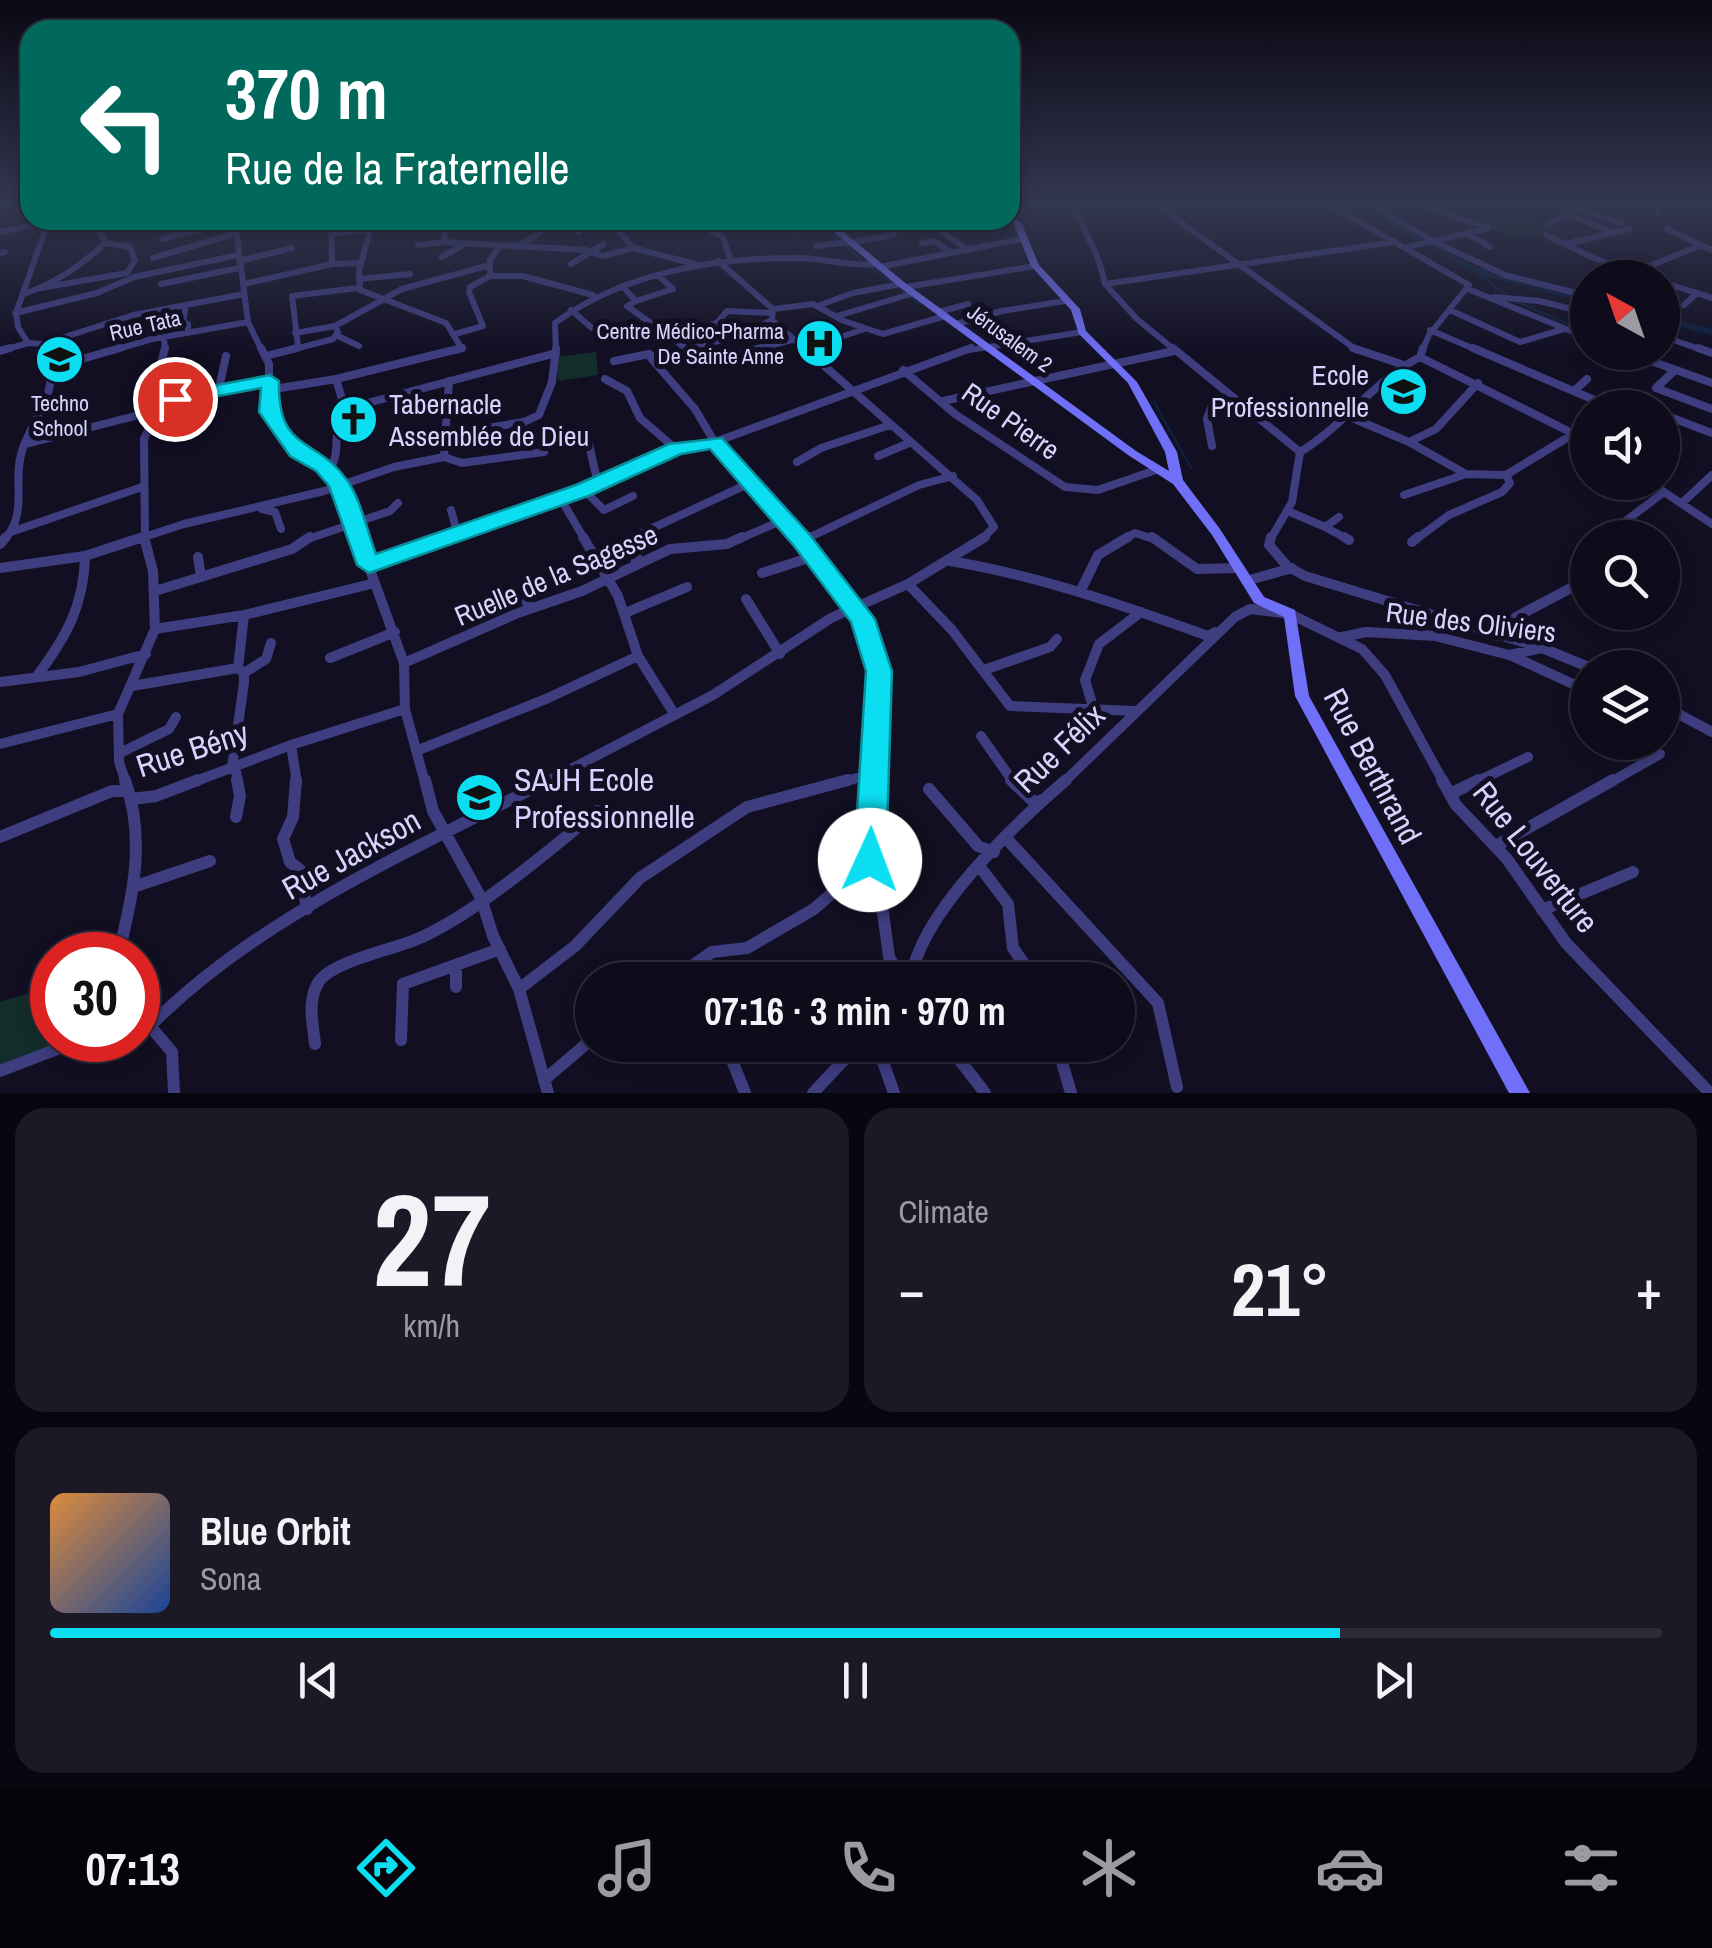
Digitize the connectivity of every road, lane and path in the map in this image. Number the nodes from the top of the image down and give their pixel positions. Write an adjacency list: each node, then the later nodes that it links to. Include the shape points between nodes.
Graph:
1 (40, 253): 51 (street)
2 (94, 253): 44 (street)
3 (132, 253): 44 (street, via 127,272)
4 (170, 253): 23 (street)
5 (237, 253): 24 (street)
6 (271, 253): 24 (street)
7 (332, 253): 28 (street)
8 (363, 253): 27 (street)
9 (449, 253): 22 (street)
10 (496, 253): 32 (street)
11 (590, 253): 29 (street)
12 (653, 253): 30 (street)
13 (728, 253): 26 (street)
14 (859, 253): 33 (street, Jérusalem 2)
15 (952, 253): 33 (street)
16 (1029, 253): 34 (street)
17 (1095, 253): 41 (street)
18 (1226, 253): 31 (street)
19 (1319, 253): 31 (street)
20 (1417, 253): 47 (street, via 1468,282)
21 (1458, 253): 48 (street, via 1505,275)
22 (442, 257)
23 (153, 258)
24 (238, 261): 39 (street, via 190,281); 46 (street); 65 (street, via 134,278)
25 (718, 261): 26 (street); 30 (street); 66 (street)
26 (731, 262): 33 (street, via 801,258)
27 (358, 263): 28 (street); 40 (street)
28 (332, 264): 46 (street)
29 (571, 264)
30 (695, 264): 37 (street)
31 (1242, 264): 41 (street); 103 (street, via 1366,356)
32 (490, 265): 36 (street); 55 (street)
33 (873, 265): 45 (street, Jérusalem 2)
34 (1035, 266): 45 (street); 57 (street)
35 (410, 274): 40 (street)
36 (490, 276): 38 (street); 52 (street, via 524,276)
37 (660, 276): 42 (street); 56 (street, via 673,289)
38 (478, 282): 49 (street); 80 (street, via 468,292 483,326)
39 (161, 284)
40 (358, 284): 55 (street, via 368,297); 78 (street, via 292,296)
41 (1104, 284): 93 (street)
42 (623, 287): 52 (street); 56 (street)
43 (1680, 287): 50 (street)
44 (41, 288): 51 (street)
45 (907, 288): 60 (street, via 854,293); 67 (street, Jérusalem 2); 68 (street)
46 (244, 289): 59 (street); 69 (street)
47 (1468, 289): 53 (street); 64 (street)
48 (1570, 291)
49 (485, 292)
50 (1697, 292): 54 (street); 61 (street)
51 (24, 294): 65 (street)
52 (593, 295): 63 (street)
53 (1492, 298): 62 (street); 75 (street)
54 (1712, 298)
55 (381, 299): 73 (street); 80 (street, via 444,322)
56 (636, 301): 81 (street, via 627,306)
57 (1065, 301): 70 (street); 76 (street)
58 (968, 304): 67 (street)
59 (186, 305): 79 (street); 86 (street)
60 (820, 305): 66 (street); 68 (street)
61 (1684, 306)
62 (1570, 309)
63 (572, 310): 71 (street); 94 (street, via 555,323)
64 (1452, 311): 74 (street); 75 (street, via 1520,342)
65 (16, 313): 85 (street)
66 (772, 314): 81 (street, via 727,311 717,323); 83 (street); 90 (street, via 747,333)
67 (942, 314): 70 (street, Jérusalem 2); 72 (street, via 892,334)
68 (838, 316): 72 (street)
69 (248, 322): 79 (street, Rue Tata); 99 (street)
70 (956, 324): 87 (street, Jérusalem 2)
71 (592, 328)
72 (864, 329): 91 (street)
73 (336, 330): 78 (street); 88 (street, via 333,339); 89 (street)
74 (1430, 330): 100 (street); 107 (street)
75 (1564, 330): 77 (street)
76 (1082, 332): 87 (street); 102 (street)
77 (1570, 332)
78 (295, 333): 88 (street)
79 (188, 334): 82 (street, Rue Tata)
80 (455, 334): 109 (street, via 462,349)
81 (670, 336): 90 (street)
82 (164, 337): 104 (street, Rue Tata); 122 (street)
83 (795, 339): 91 (street); 97 (street)
84 (1680, 342): 95 (street)
85 (28, 343): 86 (street); 92 (street)
86 (43, 344): 104 (street)
87 (986, 345): 105 (street); 110 (street, Jérusalem 2)
88 (298, 346): 99 (street)
89 (359, 346)
90 (687, 349): 96 (street)
91 (806, 349): 118 (street)
92 (0, 351)
93 (1174, 351): 102 (street); 120 (street)
94 (556, 353): 113 (street); 131 (street, via 539,415)
95 (1712, 353)
96 (650, 354): 101 (street); 133 (street)
97 (740, 354)
98 (226, 356): 117 (street)
99 (266, 356): 116 (street)
100 (1420, 357): 103 (street); 114 (street)
101 (614, 361)
102 (1113, 362): 110 (street); 150 (street, via 1147,406 1171,452)
103 (1400, 364): 125 (street)
104 (51, 368): 136 (street)
105 (904, 370): 118 (street); 121 (street, Rue Pierre)
106 (1674, 370): 115 (street); 124 (street, via 1656,388)
107 (1529, 372): 108 (street); 119 (street)
108 (1558, 373)
109 (336, 379): 116 (street); 123 (street)
110 (1032, 379): 121 (street); 144 (street, Jérusalem 2)
111 (1587, 379): 119 (street)
112 (605, 380): 138 (street, via 628,391 640,418)
113 (449, 382): 123 (street); 131 (street)
114 (1478, 383): 128 (street); 135 (street, via 1436,429)
115 (1712, 383)
116 (269, 386): 117 (street); 145 (street, via 269,412 280,431 297,452)
117 (220, 388): 122 (street)
118 (852, 389): 127 (street); 133 (street)
119 (1574, 390)
120 (1230, 396): 137 (street, via 1212,405); 140 (street)
121 (943, 400): 144 (street, Rue Pierre, via 1065,487 1098,490)
122 (156, 409): 136 (street); 154 (street, via 144,439)
123 (346, 409): 145 (street, via 338,415 340,450)
124 (1712, 409)
125 (1344, 415): 135 (street); 140 (street)
126 (1680, 421): 130 (street)
127 (890, 425): 134 (street); 143 (street)
128 (1570, 430)
129 (586, 431): 153 (street)
130 (1712, 433)
131 (449, 434): 141 (street)
132 (1570, 436): 147 (street)
133 (715, 442): 138 (street); 151 (street)
134 (909, 442): 142 (street); 148 (street)
135 (1409, 442): 146 (street)
136 (26, 444): 173 (street)
137 (1212, 446)
138 (676, 448): 153 (street)
139 (544, 452): 141 (street, via 462,462)
140 (1300, 452): 165 (street)
141 (444, 456): 152 (street)
142 (878, 456)
143 (797, 462)
144 (1156, 470): 150 (street, Jérusalem 2)
145 (329, 471): 152 (street)
146 (1466, 474): 147 (street); 156 (street)
147 (1506, 475): 178 (street, via 1510,483 1502,492 1449,515)
148 (954, 476): 177 (street, via 920,484); 183 (street, Rue Jackson, via 994,527)
149 (1712, 476): 161 (street)
150 (1177, 481): 189 (street)
151 (752, 482): 167 (street); 185 (street, via 642,533)
152 (339, 484): 163 (street); 170 (street)
153 (598, 484): 155 (street)
154 (142, 487): 173 (street); 175 (street)
155 (584, 490): 157 (street); 158 (street, via 604,510)
156 (1404, 495)
157 (560, 496): 174 (street); 191 (street)
158 (634, 496)
159 (1653, 500): 168 (street)
160 (1677, 500): 161 (street)
161 (1682, 503): 169 (street)
162 (398, 504): 170 (street)
163 (259, 508): 172 (street, via 276,512); 175 (street)
164 (451, 510): 174 (street)
165 (1288, 511): 171 (street); 187 (street, via 1269,545)
166 (1339, 517): 171 (street)
167 (783, 520): 177 (street); 185 (street, Ruelle de la Sagesse, via 727,544 670,549)
168 (1627, 520)
169 (1712, 524)
170 (352, 525): 184 (street); 190 (street)
171 (1325, 527): 176 (street)
172 (282, 529)
173 (11, 532): 179 (street)
174 (457, 532): 184 (street)
175 (144, 538): 180 (street); 196 (street)
176 (1349, 540)
177 (802, 541): 181 (street)
178 (1412, 542)
179 (0, 544)
180 (85, 556): 186 (street); 223 (street, via 86,594 66,639)
181 (815, 556): 188 (street); 201 (street)
182 (198, 557): 190 (street)
183 (950, 562): 193 (street, Rue Jackson); 195 (street)
184 (369, 565): 192 (street)
185 (635, 565): 191 (street, Ruelle de la Sagesse)
186 (0, 568)
187 (1292, 568): 189 (street); 209 (street)
188 (762, 574)
189 (1243, 574): 195 (street, via 1197,569 1135,533 1098,556); 204 (street, via 1259,600)
190 (201, 577): 196 (street)
191 (606, 578): 200 (street, Ruelle de la Sagesse); 203 (street)
192 (375, 583): 205 (street); 208 (street)
193 (908, 584): 201 (street, Rue Jackson); 221 (street)
194 (687, 587): 203 (street)
195 (1081, 590): 202 (street)
196 (155, 591): 206 (street)
197 (521, 592): 200 (street)
198 (1570, 592): 209 (street, via 1508,618)
199 (746, 599): 215 (street)
200 (530, 608): 220 (street, Ruelle de la Sagesse)
201 (855, 608): 215 (street, Rue Jackson); 243 (street, via 879,671)
202 (1141, 612): 207 (street, via 1208,636); 227 (street, via 1100,644 1086,680)
203 (625, 613): 217 (street)
204 (1290, 614): 207 (street, Rue Félix, via 1250,609); 210 (street, Rue Louverture); 293 (street, Rue Berthrand, via 1302,696)
205 (244, 615): 206 (street); 222 (street)
206 (154, 629): 214 (street)
207 (1221, 629): 229 (street, Rue Félix)
208 (395, 632): 218 (street); 220 (street)
209 (1498, 636): 213 (street)
210 (1342, 638): 216 (street, Rue des Oliviers, via 1366,632 1435,636); 245 (street, Rue Louverture, via 1362,648 1385,675)
211 (1057, 639): 221 (street)
212 (271, 643): 222 (street, via 266,660)
213 (1542, 648): 216 (street, Rue des Oliviers); 219 (street, Rue des Oliviers)
214 (146, 654): 223 (street); 226 (street)
215 (780, 654): 231 (street, Rue Jackson)
216 (1510, 655): 225 (street)
217 (638, 656): 231 (street); 238 (street)
218 (330, 658)
219 (1570, 659)
220 (404, 663): 228 (street)
221 (984, 670): 227 (street, via 1010,706)
222 (241, 671): 226 (street); 242 (street)
223 (37, 676): 224 (street)
224 (0, 682)
225 (1570, 682)
226 (132, 686): 230 (street)
227 (1093, 708): 229 (street)
228 (405, 709): 237 (street, Rue Bény); 238 (street)
229 (1135, 711): 247 (street, Rue Félix)
230 (118, 714): 236 (street); 239 (street)
231 (675, 715): 250 (street, Rue Jackson)
232 (176, 717): 239 (street, via 168,729)
233 (1680, 717): 234 (street)
234 (1704, 732)
235 (980, 736): 247 (street, via 1019,791 1035,803)
236 (0, 744)
237 (291, 745): 242 (street, Rue Bény); 261 (street, via 296,808 283,839 300,870)
238 (416, 751): 250 (street)
239 (120, 753): 246 (street)
240 (1528, 758): 245 (street)
241 (1649, 760): 253 (street)
242 (234, 767): 246 (street, Rue Bény); 249 (street)
243 (874, 773): 255 (street); 271 (street, via 746,807 640,878 575,946)
244 (929, 789): 254 (street, via 978,846)
245 (1450, 794): 253 (street, Rue Louverture)
246 (132, 799): 251 (street, Rue Bény, via 112,790); 259 (street)
247 (1044, 799): 252 (street, Rue Félix)
248 (596, 811): 260 (street)
249 (236, 816)
250 (446, 834): 260 (street); 261 (street, Rue Jackson)
251 (0, 838)
252 (1006, 838): 254 (street, Rue Félix); 284 (street, via 1158,1003)
253 (1496, 846): 262 (street, Rue Louverture)
254 (994, 852): 257 (street, Rue Félix)
255 (870, 860): 265 (street, via 814,909 748,948 712,952); 266 (street)
256 (210, 861): 259 (street)
257 (980, 867): 267 (street, Rue Félix, via 937,912); 268 (street, via 1008,904 1013,948)
258 (1633, 872): 262 (street)
259 (136, 886): 263 (street)
260 (480, 898): 264 (street); 275 (street, via 418,939 331,970 316,984)
261 (307, 909): 272 (street, Rue Jackson, via 224,961)
262 (1542, 910): 286 (street, Rue Louverture)
263 (124, 932)
264 (500, 949): 269 (street); 271 (street)
265 (698, 962)
266 (893, 962)
267 (913, 962)
268 (1023, 962)
269 (456, 965): 270 (street); 273 (street, via 403,984)
270 (456, 987)
271 (519, 989): 285 (street)
272 (160, 1013)
273 (401, 1040)
274 (160, 1041): 287 (street, via 172,1052)
275 (315, 1044)
276 (575, 1057): 285 (street)
277 (30, 1060): 283 (street)
278 (733, 1062): 288 (street)
279 (841, 1062): 289 (street)
280 (883, 1062): 290 (street)
281 (961, 1062): 291 (street)
282 (1062, 1062): 292 (street)
283 (0, 1071)
284 (1176, 1087)
285 (545, 1089)
286 (1711, 1092)
287 (174, 1093)
288 (745, 1093)
289 (813, 1093)
290 (894, 1093)
291 (985, 1093)
292 (1071, 1093)
293 (1520, 1093)

